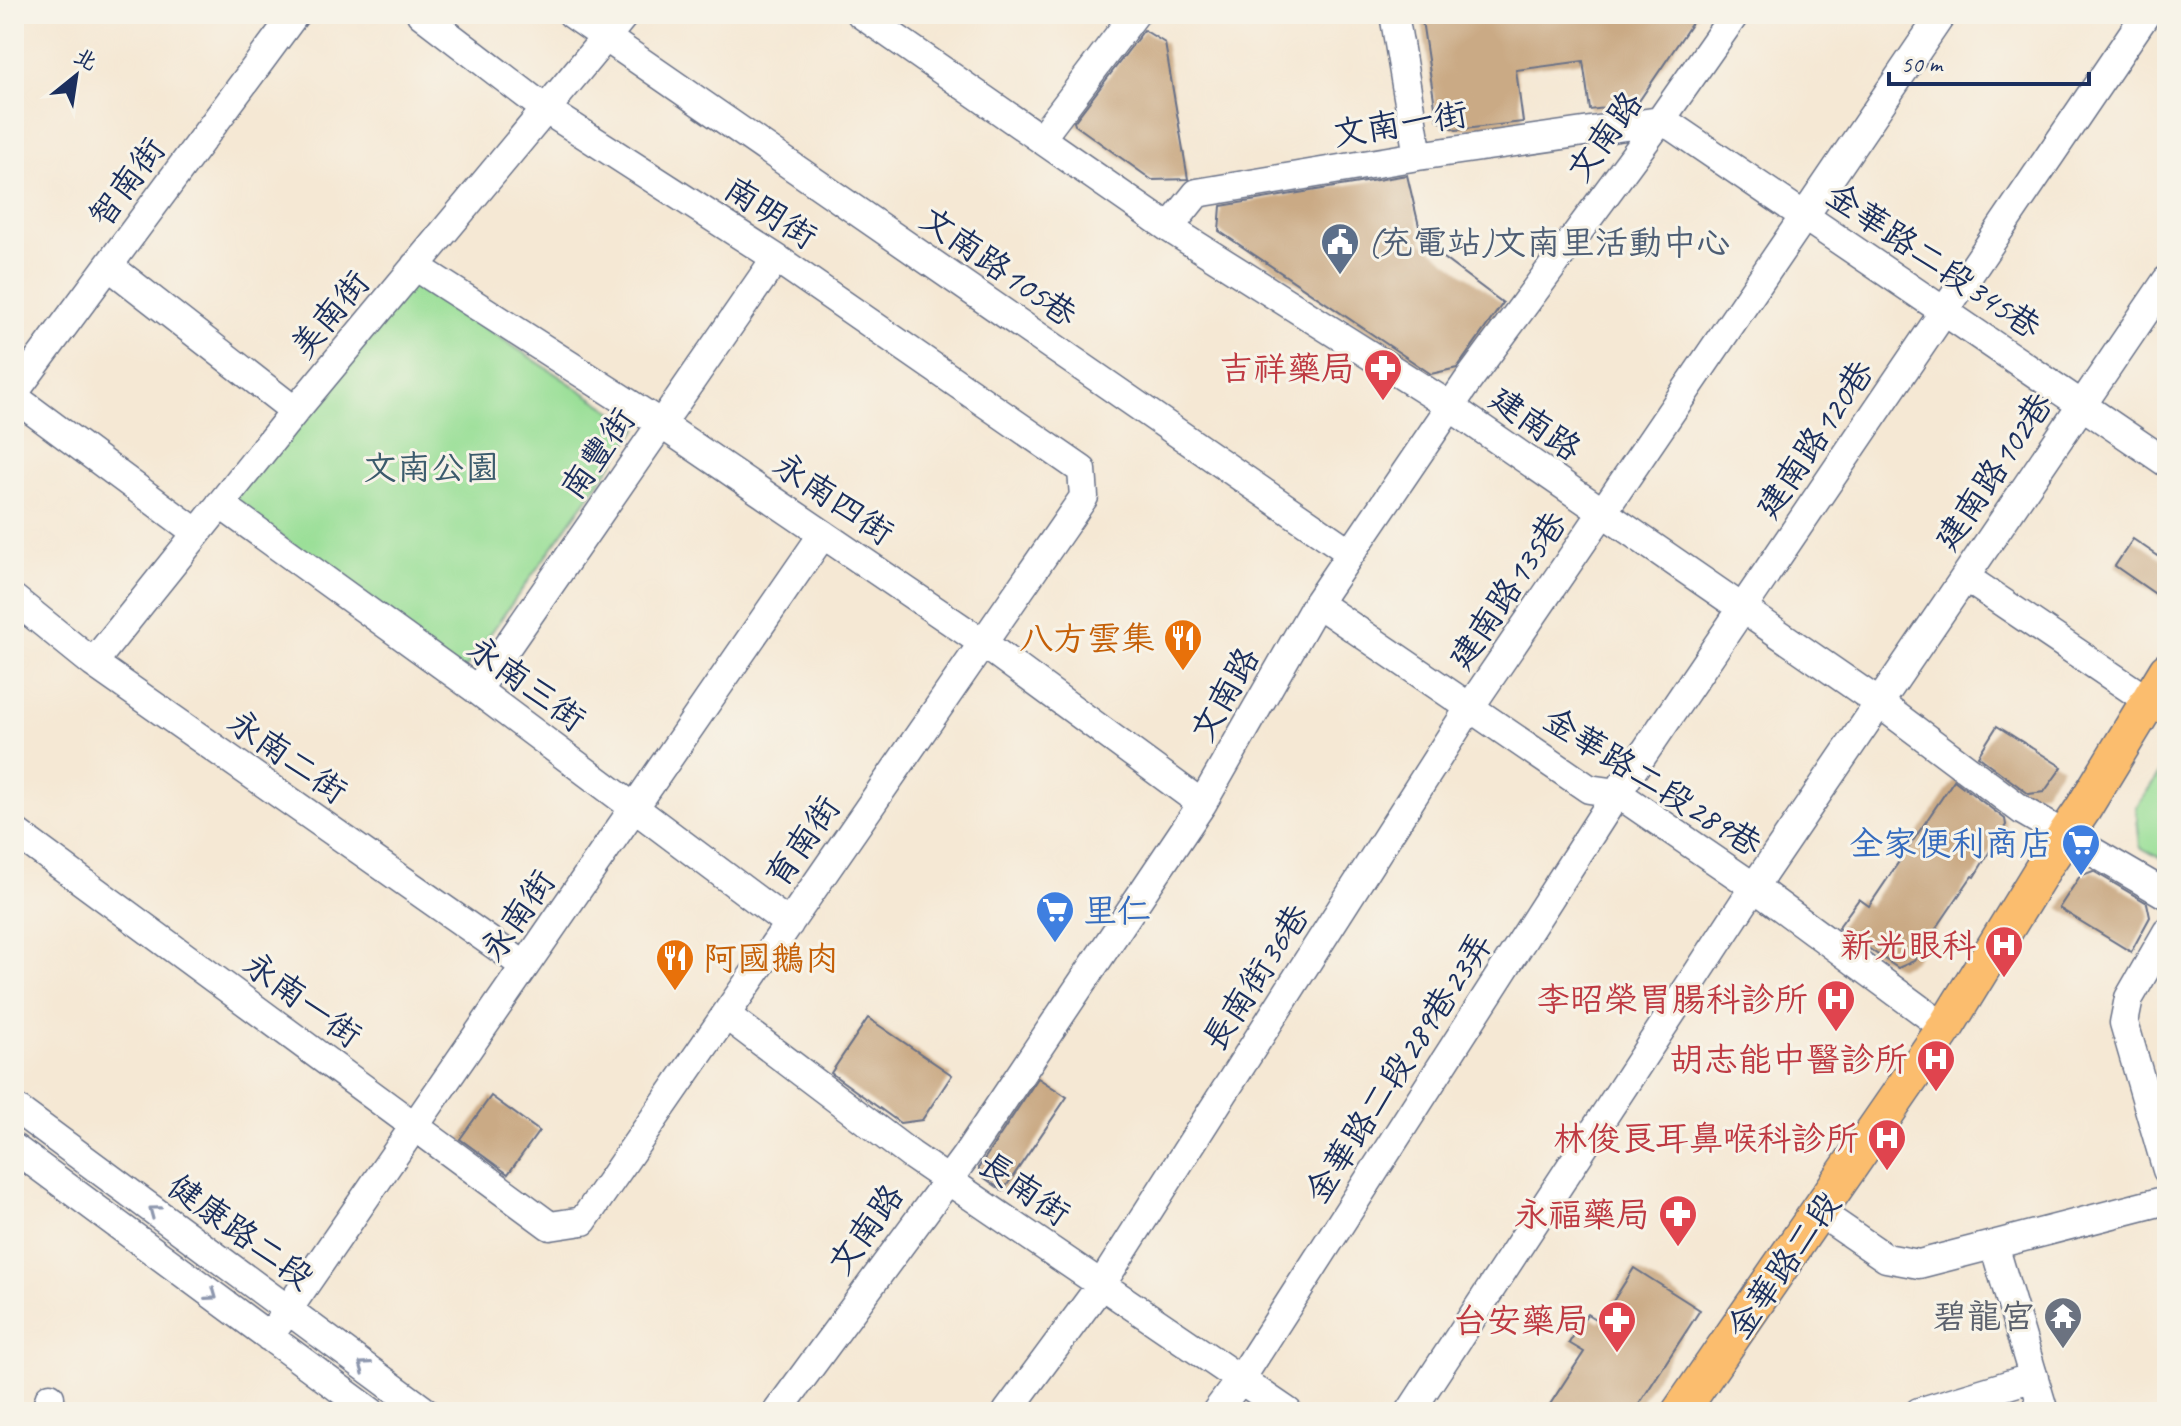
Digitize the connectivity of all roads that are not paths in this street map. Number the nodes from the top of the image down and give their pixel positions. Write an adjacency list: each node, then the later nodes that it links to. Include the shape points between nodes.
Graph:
1 (295, 14): 21 (street, 智南街)
2 (421, 14): 14 (street, 南明街)
3 (572, 14): 13 (street, 文南路105巷)
4 (625, 14): 13 (street, 美南街)
5 (1135, 14): 16 (street)
6 (1394, 14): 17 (street)
7 (1735, 14): 15 (street, 文南路)
8 (1942, 14): 18 (street, 建南路135巷)
9 (2146, 14): 24 (street, 建南路120巷)
10 (2155, 14): 12 (street)
11 (876, 18): 16 (street, 建南路)
12 (2167, 22)
13 (606, 39): 14 (street, 美南街); 36 (street, 文南路105巷)
14 (545, 109): 20 (street, 南明街); 22 (street, 美南街)
15 (1660, 121): 17 (street, 文南一街); 18 (street, 金華路二段345巷); 27 (street, 文南路)
16 (1041, 138): 19 (street, 建南路)
17 (1418, 156): 19 (street, 文南一街, via 1197,193)
18 (1804, 217): 24 (street, 金華路二段345巷); 33 (street, 建南路135巷)
19 (1169, 228): 27 (street, 建南路)
20 (776, 258): 29 (street, 南豐街); 31 (street, 南明街)
21 (109, 266): 25 (street, 智南街); 28 (street)
22 (415, 266): 28 (street, 美南街); 29 (street, 永南四街)
23 (2167, 280): 26 (street, 建南路102巷)
24 (1945, 310): 26 (street, 金華路二段345巷); 40 (street, 建南路120巷)
25 (14, 395): 34 (street)
26 (2082, 403): 30 (street, 金華路二段345巷); 37 (street, 建南路102巷)
27 (1450, 407): 33 (street, 建南路); 36 (street, 文南路)
28 (295, 411): 32 (street, 美南街)
29 (661, 424): 35 (street, 永南四街); 44 (street, 南豐街)
30 (2167, 463)
31 (1082, 470): 41 (street, 育南街, via 1084,497)
32 (220, 504): 34 (street, 美南街); 44 (street, 永南三街)
33 (1603, 512): 40 (street, 建南路); 46 (street, 建南路135巷)
34 (197, 533): 42 (street, 美南街)
35 (823, 534): 41 (street, 永南四街); 49 (street, 永南街)
36 (1351, 553): 39 (street, 文南路)
37 (1965, 577): 43 (street); 45 (street, 建南路102巷)
38 (14, 599): 42 (street, 永南二街)
39 (1317, 603): 46 (street, 金華路二段289巷); 48 (street, 文南路)
40 (1742, 608): 45 (street, 建南路); 47 (street, 建南路120巷)
41 (983, 643): 48 (street, 永南四街); 54 (street, 育南街)
42 (93, 663): 56 (street, 永南二街)
43 (2157, 685): 51 (main road, 金華路二段)
44 (477, 690): 49 (street, 永南三街)
45 (1879, 703): 51 (street, 建南路, via 2023,811); 52 (street, 建南路102巷)
46 (1470, 707): 47 (street, 金華路二段289巷, via 1589,789); 68 (street, 長南街36巷)
47 (1617, 793): 52 (street, 金華路二段289巷); 72 (street, 金華路二段289巷23弄)
48 (1202, 804): 63 (street, 文南路)
49 (635, 807): 54 (street, 永南三街); 56 (street, 永南街)
50 (14, 831): 60 (street, 永南一街)
51 (2066, 834): 53 (street, 建南路); 58 (main road, 金華路二段)
52 (1754, 887): 58 (street, 金華路二段289巷); 79 (street, 建南路102巷)
53 (2167, 895)
54 (789, 924): 57 (street, 育南街)
55 (2167, 932): 62 (street, via 2129,998 2124,1023)
56 (525, 966): 60 (street, 永南街)
57 (726, 1015): 63 (street, 長南街); 66 (street, 育南街, via 583,1221)
58 (1945, 1028): 65 (main road, 金華路二段)
59 (14, 1107): 69 (street, 健康路二段, one-way to 59)
60 (415, 1126): 66 (street, 永南一街); 69 (street, 永南街)
61 (14, 1148): 70 (street, 健康路二段, one-way to 70)
62 (2167, 1170)
63 (947, 1178): 68 (street, 長南街); 75 (street, 文南路)
64 (2167, 1200): 67 (street)
65 (1819, 1212): 67 (street, via 1886,1258 1919,1264); 80 (main road, 金華路二段)
66 (550, 1226)
67 (1994, 1245): 71 (street)
68 (1101, 1285): 72 (street, 長南街); 76 (street, 長南街36巷)
69 (288, 1310): 70 (street, 永南街); 74 (street, 健康路二段, one-way to 69)
70 (269, 1337): 73 (street, 健康路二段)
71 (2034, 1377): 81 (street); 82 (street)
72 (1240, 1380): 77 (street, 金華路二段289巷23弄); 78 (street, 長南街)
73 (371, 1412)
74 (426, 1412)
75 (777, 1412)
76 (1007, 1412)
77 (1216, 1412)
78 (1288, 1412)
79 (1410, 1412)
80 (1680, 1412)
81 (1919, 1412)
82 (2044, 1412)

